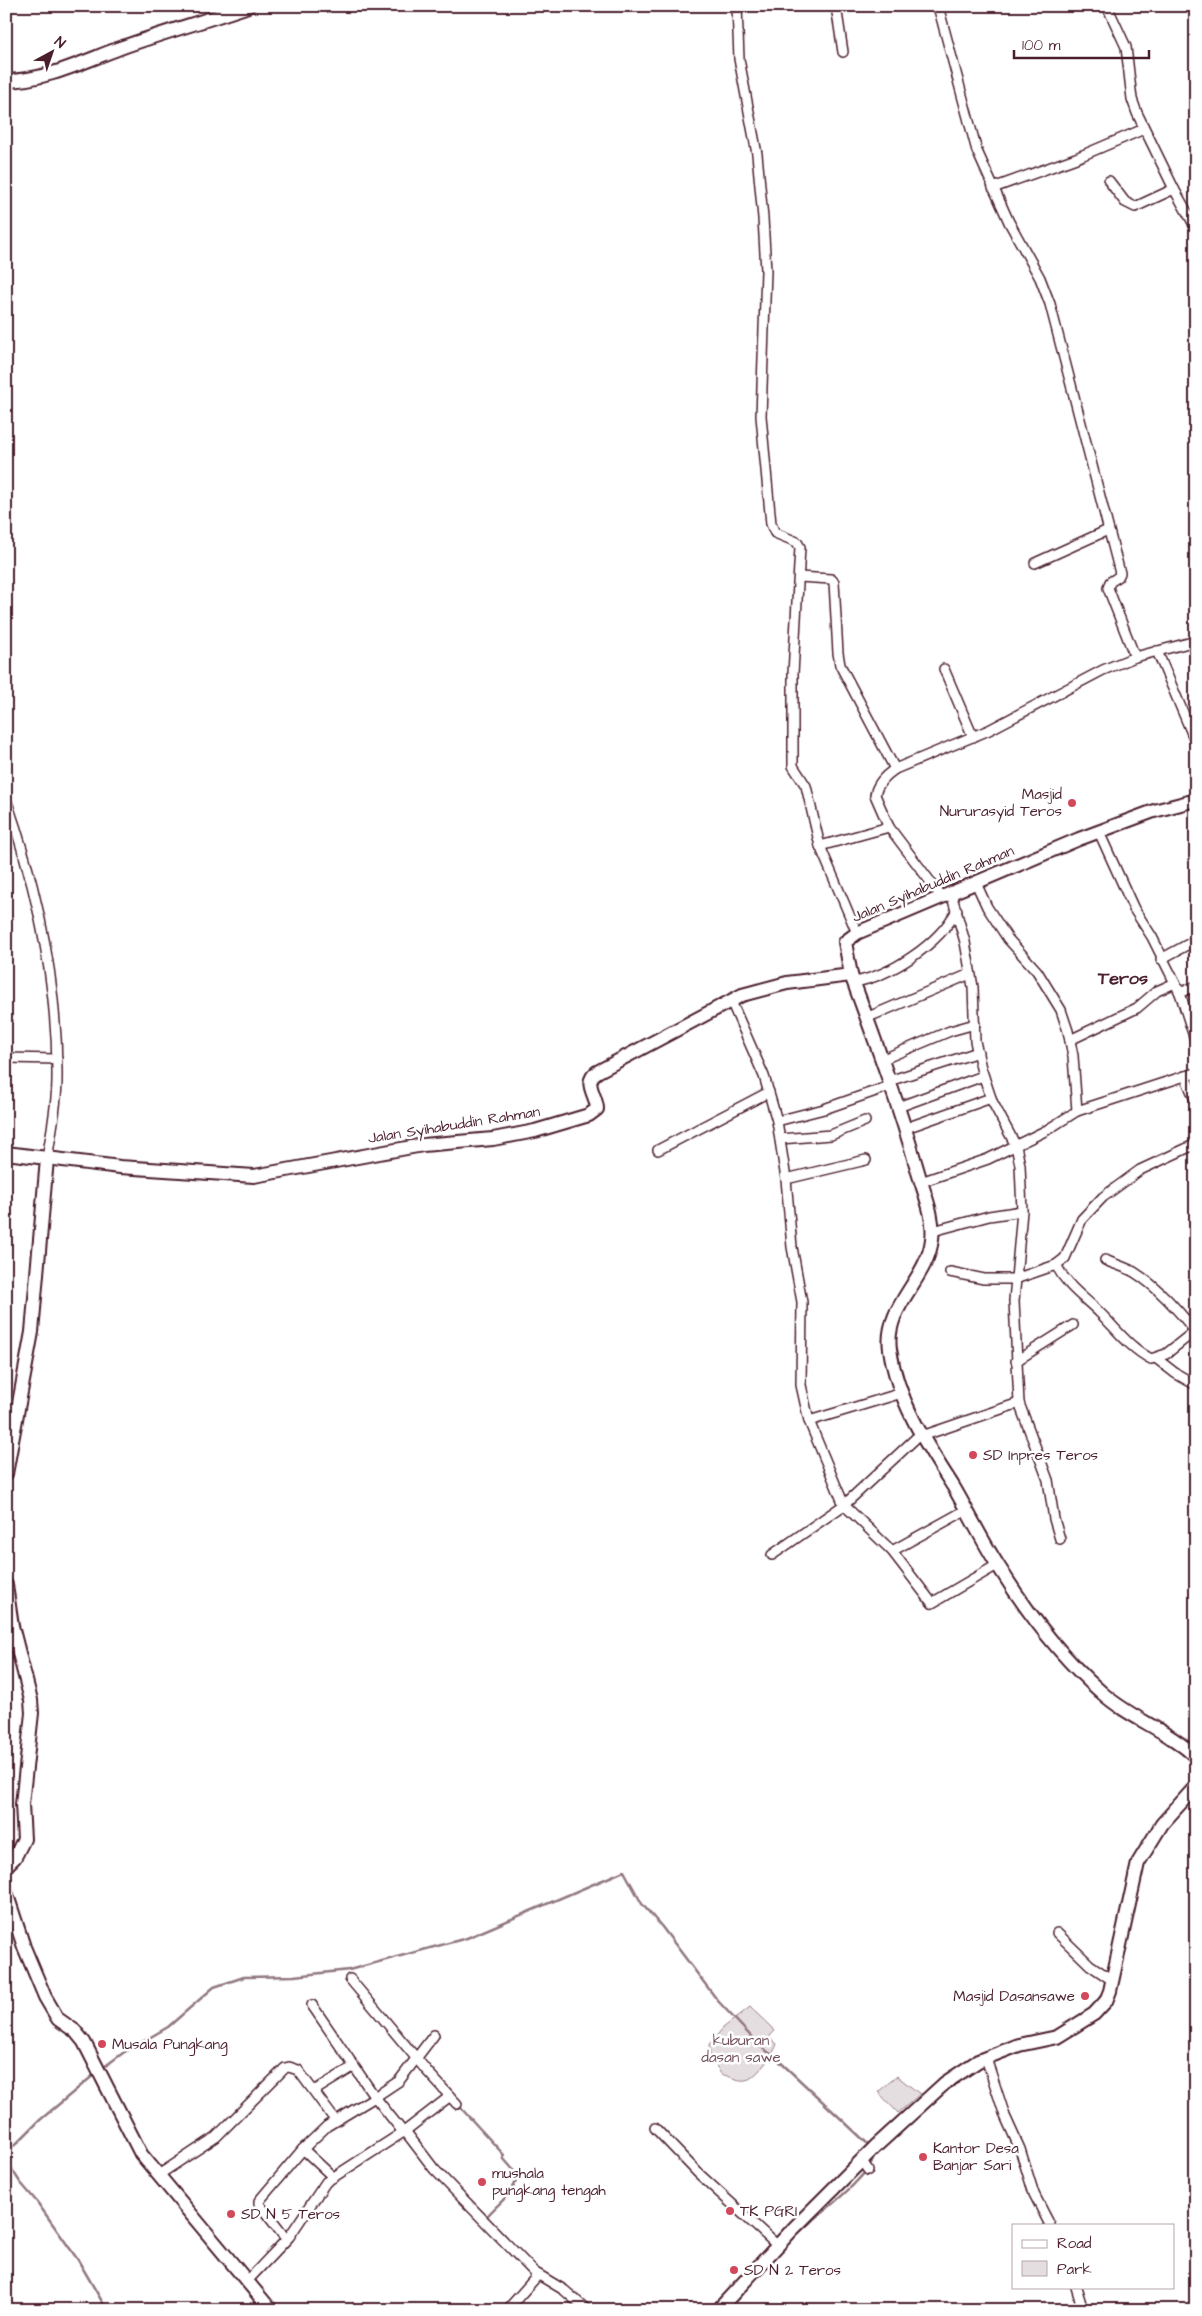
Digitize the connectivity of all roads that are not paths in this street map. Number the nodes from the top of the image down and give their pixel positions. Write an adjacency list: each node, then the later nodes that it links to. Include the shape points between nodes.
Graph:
1 (248, 6): 7 (street, via 120,48 64,71)
2 (737, 6): 15 (street, via 739,59 757,154 763,218 766,271 761,416 771,524 780,536 799,544)
3 (836, 6): 6 (street)
4 (938, 6): 10 (street, via 977,151)
5 (1107, 6): 8 (street, via 1126,47 1132,99)
6 (843, 52)
7 (6, 82)
8 (1144, 129): 10 (street); 11 (street)
9 (1110, 181): 11 (street, via 1125,202 1134,207)
10 (993, 188): 13 (street, via 1044,288)
11 (1174, 190): 12 (street)
12 (1196, 228)
13 (1108, 530): 14 (street); 18 (street, via 1120,572 1108,588)
14 (1035, 563)
15 (798, 577): 22 (street, via 831,579 834,582 840,665); 27 (street, via 793,766 806,786)
16 (1196, 641): 17 (street)
17 (1157, 651): 18 (street); 21 (street)
18 (1136, 657): 20 (street, via 1103,670)
19 (944, 669): 20 (street)
20 (972, 737): 22 (street)
21 (1196, 744)
22 (895, 769): 25 (street, via 886,775 875,795)
23 (6, 799): 46 (street, via 40,919 53,997)
24 (1196, 800): 26 (street, Jalan Syihabuddin Rahman, via 1154,811)
25 (889, 827): 27 (street); 29 (street)
26 (1099, 832): 28 (street, Jalan Syihabuddin Rahman); 33 (street, via 1120,881)
27 (820, 846): 31 (street)
28 (976, 883): 29 (street, Jalan Syihabuddin Rahman); 42 (street, via 1008,939 1044,980 1061,1010)
29 (947, 895): 30 (street); 31 (street, Jalan Syihabuddin Rahman)
30 (957, 910): 34 (street); 35 (street, via 941,933 906,960 878,977)
31 (857, 933): 35 (street, Jalan Syihabuddin Rahman, via 845,942)
32 (1196, 940): 33 (street)
33 (1161, 959): 36 (street)
34 (970, 974): 40 (street); 41 (street)
35 (852, 979): 39 (street, Jalan Syihabuddin Rahman, via 787,983 753,991); 40 (street)
36 (1175, 983): 38 (street); 42 (street, via 1157,991 1137,1008)
37 (1196, 986): 38 (street)
38 (1180, 993): 43 (street)
39 (731, 1001): 52 (street); 65 (street, Jalan Syihabuddin Rahman, via 593,1075 590,1085 597,1105 594,1112 535,1131 493,1139 423,1145 254,1176)
40 (866, 1018): 47 (street)
41 (975, 1024): 44 (street); 47 (street)
42 (1070, 1040): 56 (street)
43 (1196, 1043)
44 (978, 1052): 49 (street); 51 (street)
45 (6, 1058): 46 (street)
46 (57, 1059): 65 (street, via 56,1099)
47 (881, 1060): 51 (street)
48 (1196, 1073): 50 (street)
49 (984, 1076): 53 (street); 55 (street)
50 (1185, 1076): 54 (street); 56 (street)
51 (890, 1084): 55 (street); 57 (street, via 824,1109)
52 (769, 1092): 57 (street); 63 (street)
53 (991, 1098): 59 (street); 62 (street)
54 (1196, 1102)
55 (898, 1107): 59 (street)
56 (1077, 1111): 62 (street)
57 (777, 1121): 60 (street)
58 (865, 1121): 60 (street, via 831,1135)
59 (906, 1128): 68 (street)
60 (780, 1139): 67 (street)
61 (1196, 1144): 72 (street, via 1140,1170 1103,1197 1082,1219 1065,1258)
62 (1016, 1146): 68 (street); 69 (street)
63 (658, 1150)
64 (6, 1153): 65 (street, Jalan Syihabuddin Rahman)
65 (47, 1159): 84 (street, via 32,1332)
66 (866, 1160): 67 (street)
67 (786, 1179): 82 (street, via 792,1247 802,1302 801,1386)
68 (921, 1182): 70 (street)
69 (1022, 1211): 70 (street); 74 (street)
70 (933, 1231): 80 (street, via 930,1253 902,1300 889,1335)
71 (1105, 1260): 76 (street, via 1141,1277 1172,1303)
72 (1056, 1265): 74 (street); 77 (street, via 1074,1292 1094,1307 1127,1342 1144,1356)
73 (950, 1272): 74 (street, via 984,1279)
74 (1015, 1278): 78 (street)
75 (1073, 1325): 78 (street)
76 (1196, 1331): 77 (street)
77 (1157, 1359): 79 (street)
78 (1016, 1361): 81 (street)
79 (1196, 1385)
80 (902, 1393): 82 (street); 83 (street)
81 (1019, 1403): 83 (street); 87 (street, via 1046,1474)
82 (809, 1422): 85 (street)
83 (921, 1436): 85 (street); 86 (street)
84 (6, 1474)
85 (844, 1505): 88 (street); 89 (street)
86 (966, 1510): 88 (street); 90 (street)
87 (1060, 1539)
88 (892, 1551): 90 (street, via 932,1603)
89 (772, 1556)
90 (997, 1564): 92 (street, via 1046,1633 1099,1690 1126,1712)
91 (6, 1585): 94 (street, via 32,1713 22,1804 24,1839)
92 (1196, 1757)
93 (1196, 1786): 98 (street, via 1162,1824 1138,1862)
94 (6, 1866)
95 (6, 1892): 118 (street, via 44,1997 58,2019 84,2042 141,2154)
96 (1057, 1933): 98 (street, via 1090,1965)
97 (350, 1978): 101 (street)
98 (1112, 1980): 102 (street, via 1101,2007 1072,2028 1052,2039 1019,2045)
99 (312, 2005): 103 (street)
100 (434, 2035): 101 (street)
101 (421, 2055): 105 (street, via 396,2083); 108 (street, via 453,2100)
102 (986, 2058): 112 (street, via 1034,2194); 114 (street, via 945,2083 796,2233)
103 (353, 2067): 104 (street); 105 (street)
104 (314, 2091): 106 (street); 110 (street, via 295,2068 285,2068 216,2137)
105 (375, 2097): 106 (street); 108 (street)
106 (335, 2120): 109 (street)
107 (656, 2128): 114 (street, via 698,2174)
108 (404, 2131): 111 (street); 115 (street, via 434,2169)
109 (303, 2149): 111 (street); 113 (street, via 259,2202)
110 (163, 2172)
111 (333, 2177): 116 (street, via 326,2182 289,2237)
112 (1049, 2224)
113 (283, 2235)
114 (778, 2246): 121 (street, via 769,2261)
115 (541, 2277): 119 (street); 120 (street, via 564,2290)
116 (250, 2278)
117 (1076, 2288): 122 (street)
118 (271, 2310)
119 (508, 2310)
120 (587, 2310)
121 (718, 2310)
122 (1083, 2310)

